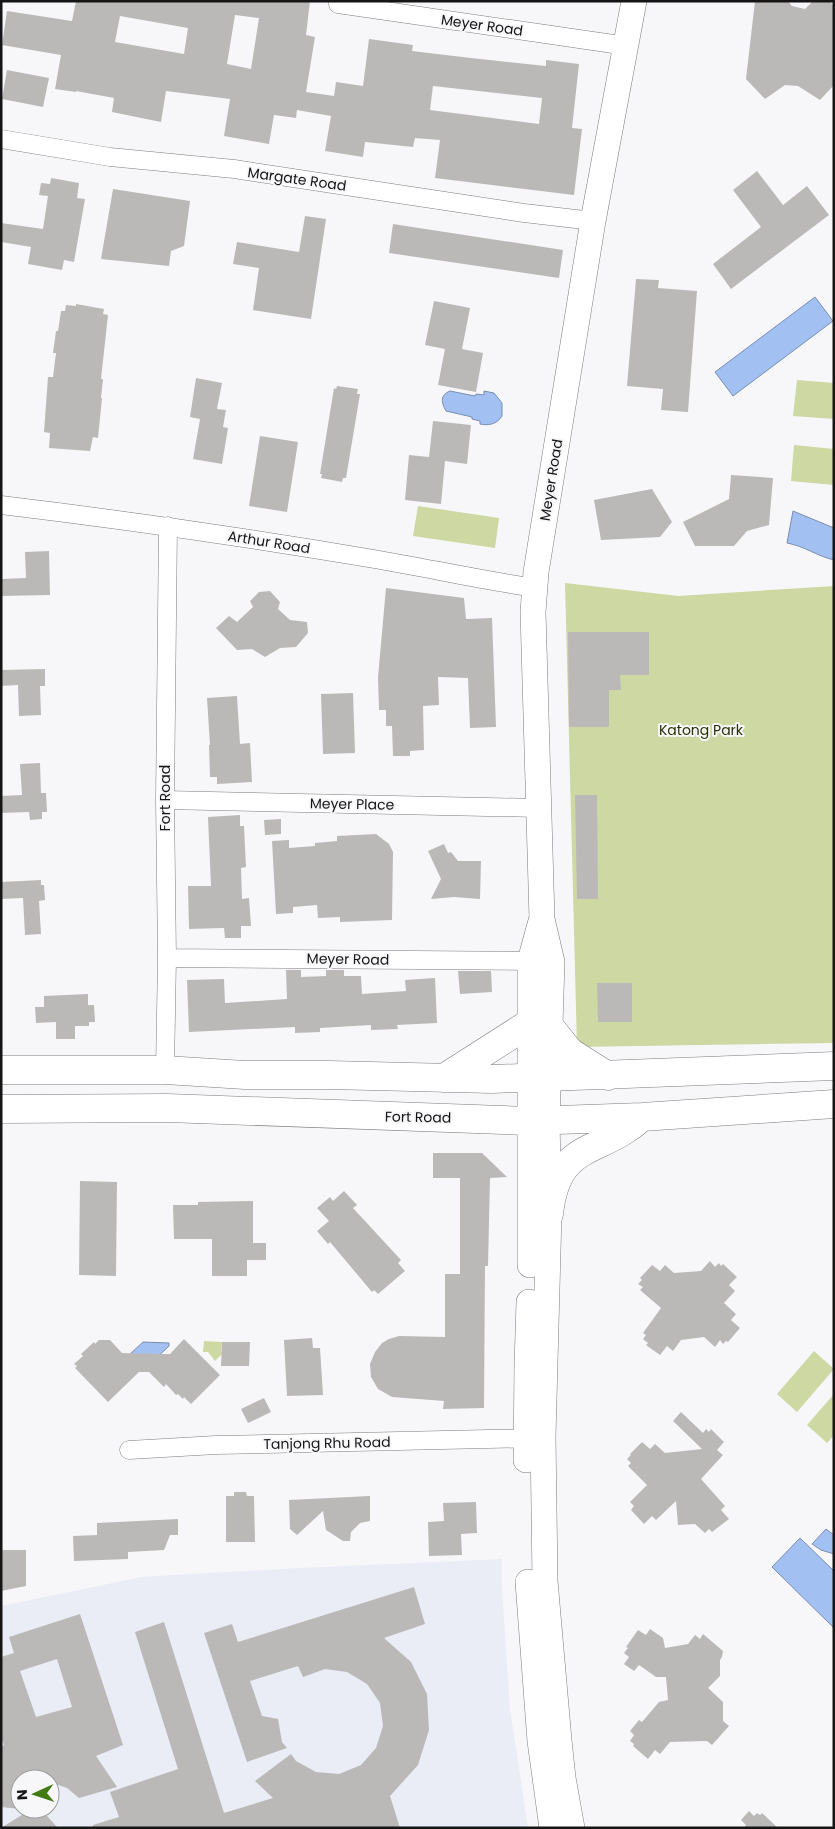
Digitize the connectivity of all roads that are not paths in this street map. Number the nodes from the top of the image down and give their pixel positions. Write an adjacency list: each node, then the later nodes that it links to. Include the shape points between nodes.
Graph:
1 (634, 1): 3 (street, Meyer Road)
2 (338, 4): 3 (street, Meyer Road)
3 (626, 46): 5 (street, Meyer Road)
4 (1, 139): 5 (street, Margate Road, via 110,157 234,170)
5 (593, 221): 8 (street, Meyer Road)
6 (1, 505): 7 (street, Arthur Road)
7 (168, 526): 8 (street, Arthur Road); 9 (street, Fort Road)
8 (534, 588): 10 (street, Meyer Road)
9 (165, 800): 10 (street, Meyer Place); 12 (street, Fort Road)
10 (538, 808): 11 (street, Meyer Road)
11 (542, 919): 13 (street, Meyer Road); 14 (street, Meyer Road, via 552,962)
12 (166, 958): 13 (street, Meyer Road); 17 (street, Fort Road)
13 (530, 961): 14 (street, Meyer Road)
14 (540, 1025): 18 (main road, via 570,1052); 19 (main road); 20 (street, Meyer Road)
15 (834, 1066): 18 (main road)
16 (1, 1070): 17 (main road)
17 (165, 1070): 19 (main road, via 245,1075)
18 (608, 1076): 20 (main road)
19 (444, 1078): 20 (main road)
20 (539, 1078): 24 (street)
21 (834, 1104): 23 (main road, Fort Road)
22 (1, 1109): 24 (main road, Fort Road, via 167,1108)
23 (642, 1117): 24 (main road, Fort Road); 25 (main road, via 621,1134 580,1152 569,1161 550,1198)
24 (538, 1121): 25 (street); 26 (street, via 530,1257)
25 (548, 1214): 26 (street)
26 (534, 1438): 27 (street, Tanjong Rhu Road); 28 (street, via 530,1625 540,1741); 29 (street, via 563,1778)
27 (129, 1450)
28 (552, 1828)
29 (572, 1828)

